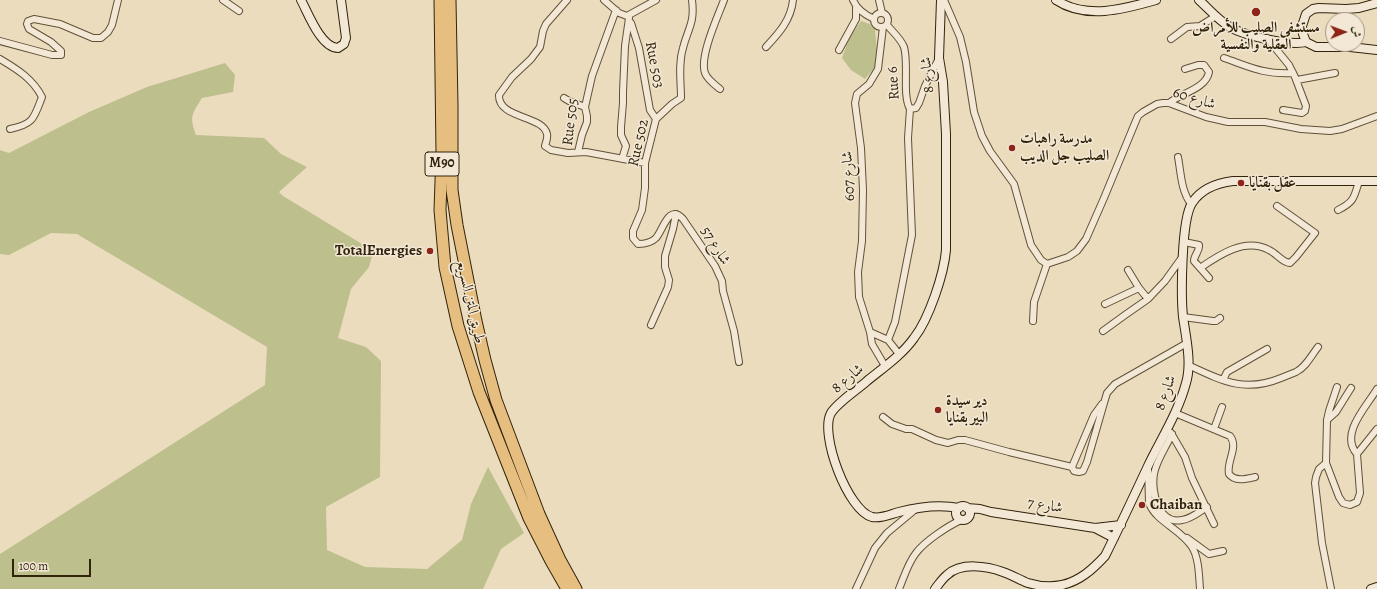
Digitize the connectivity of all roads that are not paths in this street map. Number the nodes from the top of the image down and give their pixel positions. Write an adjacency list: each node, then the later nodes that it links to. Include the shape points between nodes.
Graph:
1 (118, 0): 37 (street, via 112,25 101,38 93,38 60,24 34,19 28,21 29,29 56,46 61,55)
2 (223, 0): 26 (street)
3 (301, 0): 4 (street, via 321,36 334,48 342,47 346,38)
4 (341, 0)
5 (440, 0): 81 (highway, طريق المتن السريع / M90, via 440,210 445,267)
6 (450, 0): 78 (highway, طريق المتن السريع / M90, via 452,190)
7 (567, 0): 57 (street, via 546,24 540,47 499,95 502,105 517,116 533,121 544,129 548,135 547,148 568,153)
8 (604, 0): 25 (street)
9 (614, 0): 25 (street, Rue 505)
10 (656, 0): 30 (street)
11 (692, 0): 55 (street, Rue 502, via 691,26 682,48 681,98)
12 (724, 0): 48 (street, via 706,48 704,66 705,74)
13 (793, 0): 38 (street, via 785,24)
14 (853, 0): 23 (street)
15 (879, 0): 27 (street)
16 (941, 0): 41 (street, شارع 8)
17 (944, 0): 69 (street, via 960,37 976,120 990,151 1014,184 1031,245)
18 (1057, 0): 19 (street, via 1076,8 1104,11)
19 (1156, 0)
20 (1199, 0): 29 (street)
21 (1323, 0): 24 (street)
22 (1377, 3): 24 (street, via 1359,8)
23 (856, 7): 28 (street); 31 (street)
24 (1319, 8): 35 (street, via 1306,14 1302,24)
25 (615, 10): 30 (street); 51 (street, Rue 505, via 592,76)
26 (239, 11)
27 (882, 13): 32 (street); 33 (street, via 888,17)
28 (866, 15): 31 (street); 32 (street)
29 (1216, 16): 34 (street, via 1236,30); 36 (street, via 1200,26 1187,27)
30 (628, 17): 55 (street, Rue 503, via 639,48 650,110); 59 (street, via 621,127 621,135 626,146)
31 (856, 19): 39 (street)
32 (874, 19): 33 (street, via 878,26)
33 (885, 26): 52 (street, Rue 6, via 904,46 907,101); 83 (street, شارع 607, via 878,69 869,84 857,94 855,103 863,190 858,282 859,297)
34 (1267, 38): 35 (street, via 1289,43 1300,43); 46 (street)
35 (1304, 38): 40 (street, via 1319,48 1350,47)
36 (1171, 39)
37 (0, 41)
38 (766, 47)
39 (839, 50)
40 (1377, 50)
41 (939, 58): 52 (street, Rue 6, via 925,86 920,103 916,108); 88 (street, شارع 8, via 946,134 946,255 924,322 914,339)
42 (1224, 58): 46 (street, via 1268,73)
43 (0, 59): 56 (street, via 28,78 38,88 42,97 32,119 23,126)
44 (1185, 69): 50 (street, via 1204,65 1209,72 1202,84)
45 (1335, 73): 47 (street)
46 (1294, 74): 47 (street)
47 (1297, 80): 53 (street, via 1306,109 1302,113)
48 (720, 89)
49 (564, 98): 51 (street)
50 (1169, 103): 54 (street, شارع 60, via 1228,122 1265,122 1330,132); 69 (street, شارع 60, via 1157,104 1138,116 1096,219 1082,245 1068,257)
51 (585, 107): 57 (street, Rue 505, via 587,122)
52 (910, 109): 84 (street, via 908,138 912,236 895,322)
53 (1283, 110)
54 (1377, 116)
55 (656, 119): 60 (street, Rue 502)
56 (10, 129)
57 (578, 152): 59 (street, Rue 505)
58 (1178, 157): 63 (street, via 1182,185)
59 (622, 159): 60 (street, Rue 505)
60 (645, 163): 66 (street, Rue 502, via 645,188 633,231 635,242 647,244 657,237 670,216)
61 (1377, 180): 62 (street)
62 (1359, 181): 63 (street, via 1223,182 1212,186); 65 (street, via 1349,205)
63 (1191, 204): 67 (street, شارع 8, via 1185,222)
64 (1277, 206): 70 (street, via 1315,233 1290,263 1269,250 1248,246 1225,252)
65 (1338, 210)
66 (676, 214): 80 (street, via 665,256 668,287); 89 (street, شارع 57, via 715,266 722,281)
67 (1184, 242): 68 (street, شارع 8); 70 (street, via 1199,245 1194,261)
68 (1183, 256): 74 (street); 76 (street, شارع 8)
69 (1046, 264): 79 (street, via 1034,302)
70 (1200, 268): 72 (street)
71 (1128, 270): 73 (street)
72 (1209, 278)
73 (1139, 288): 74 (street); 75 (street)
74 (1148, 299): 82 (street)
75 (1105, 304)
76 (1183, 317): 77 (street, via 1213,321); 85 (street, شارع 8)
77 (1220, 318)
78 (476, 321): 81 (highway); 120 (highway, طريق المتن السريع / M90, via 496,400 536,507)
79 (1033, 321)
80 (651, 325)
81 (458, 326): 119 (highway, طريق المتن السريع / M90, via 479,392 530,518)
82 (1103, 331)
83 (870, 332): 84 (street); 91 (street, شارع 607, via 874,350)
84 (888, 340): 88 (street)
85 (1187, 343): 90 (street, شارع 8); 96 (street, via 1115,384 1107,393)
86 (1318, 347): 92 (street, via 1301,369 1274,381 1250,386)
87 (1267, 349): 92 (street, via 1227,372)
88 (900, 354): 91 (street, شارع 8)
89 (739, 362)
90 (1188, 365): 92 (street); 98 (street, شارع 8, via 1187,382)
91 (885, 366): 110 (street, شارع 8, via 831,413 829,438 845,488 863,512 877,518)
92 (1223, 380)
93 (1337, 387): 100 (street)
94 (1351, 388): 100 (street, via 1336,412)
95 (1377, 389): 104 (street, via 1353,426 1351,440 1353,450)
96 (1104, 403): 107 (street, via 1094,415); 107 (street, via 1084,468 1078,473)
97 (1222, 407): 101 (street)
98 (1175, 413): 101 (street); 103 (street, شارع 8)
99 (883, 417): 107 (street, via 892,424 944,442 965,440)
100 (1327, 420): 105 (street)
101 (1214, 429): 108 (street, via 1232,438 1228,471 1231,477 1240,480)
102 (1377, 429): 104 (street)
103 (1170, 431): 106 (street, شارع 8); 109 (street, via 1186,457 1192,478); 109 (street, via 1154,473 1154,496 1157,506 1167,516 1181,521)
104 (1357, 454): 105 (street, via 1360,496 1357,502 1350,505 1343,503 1339,497)
105 (1326, 463): 125 (street, via 1319,468 1315,483)
106 (1148, 466): 113 (street, شارع 8); 115 (street, via 1151,508)
107 (1072, 467)
108 (1255, 476)
109 (1207, 507): 112 (street)
110 (916, 508): 111 (street, شارع 8, via 947,506); 121 (street, via 887,533 875,548)
111 (961, 514): 114 (street, شارع 7, via 991,512); 122 (street, via 917,552 905,572)
112 (1214, 524)
113 (1121, 525): 114 (street); 116 (street, شارع 8)
114 (1095, 528): 116 (street)
115 (1182, 536): 117 (street, via 1209,554); 124 (street, via 1194,552)
116 (1114, 538): 123 (street, شارع 8, via 1105,556 1095,567 1062,585 1044,586 1028,583 1002,571 967,566 948,574)
117 (1223, 551)
118 (1377, 587): 126 (street)
119 (567, 589)
120 (576, 589)
121 (856, 589)
122 (899, 589)
123 (935, 589)
124 (1200, 589)
125 (1331, 589)
126 (1371, 589)

